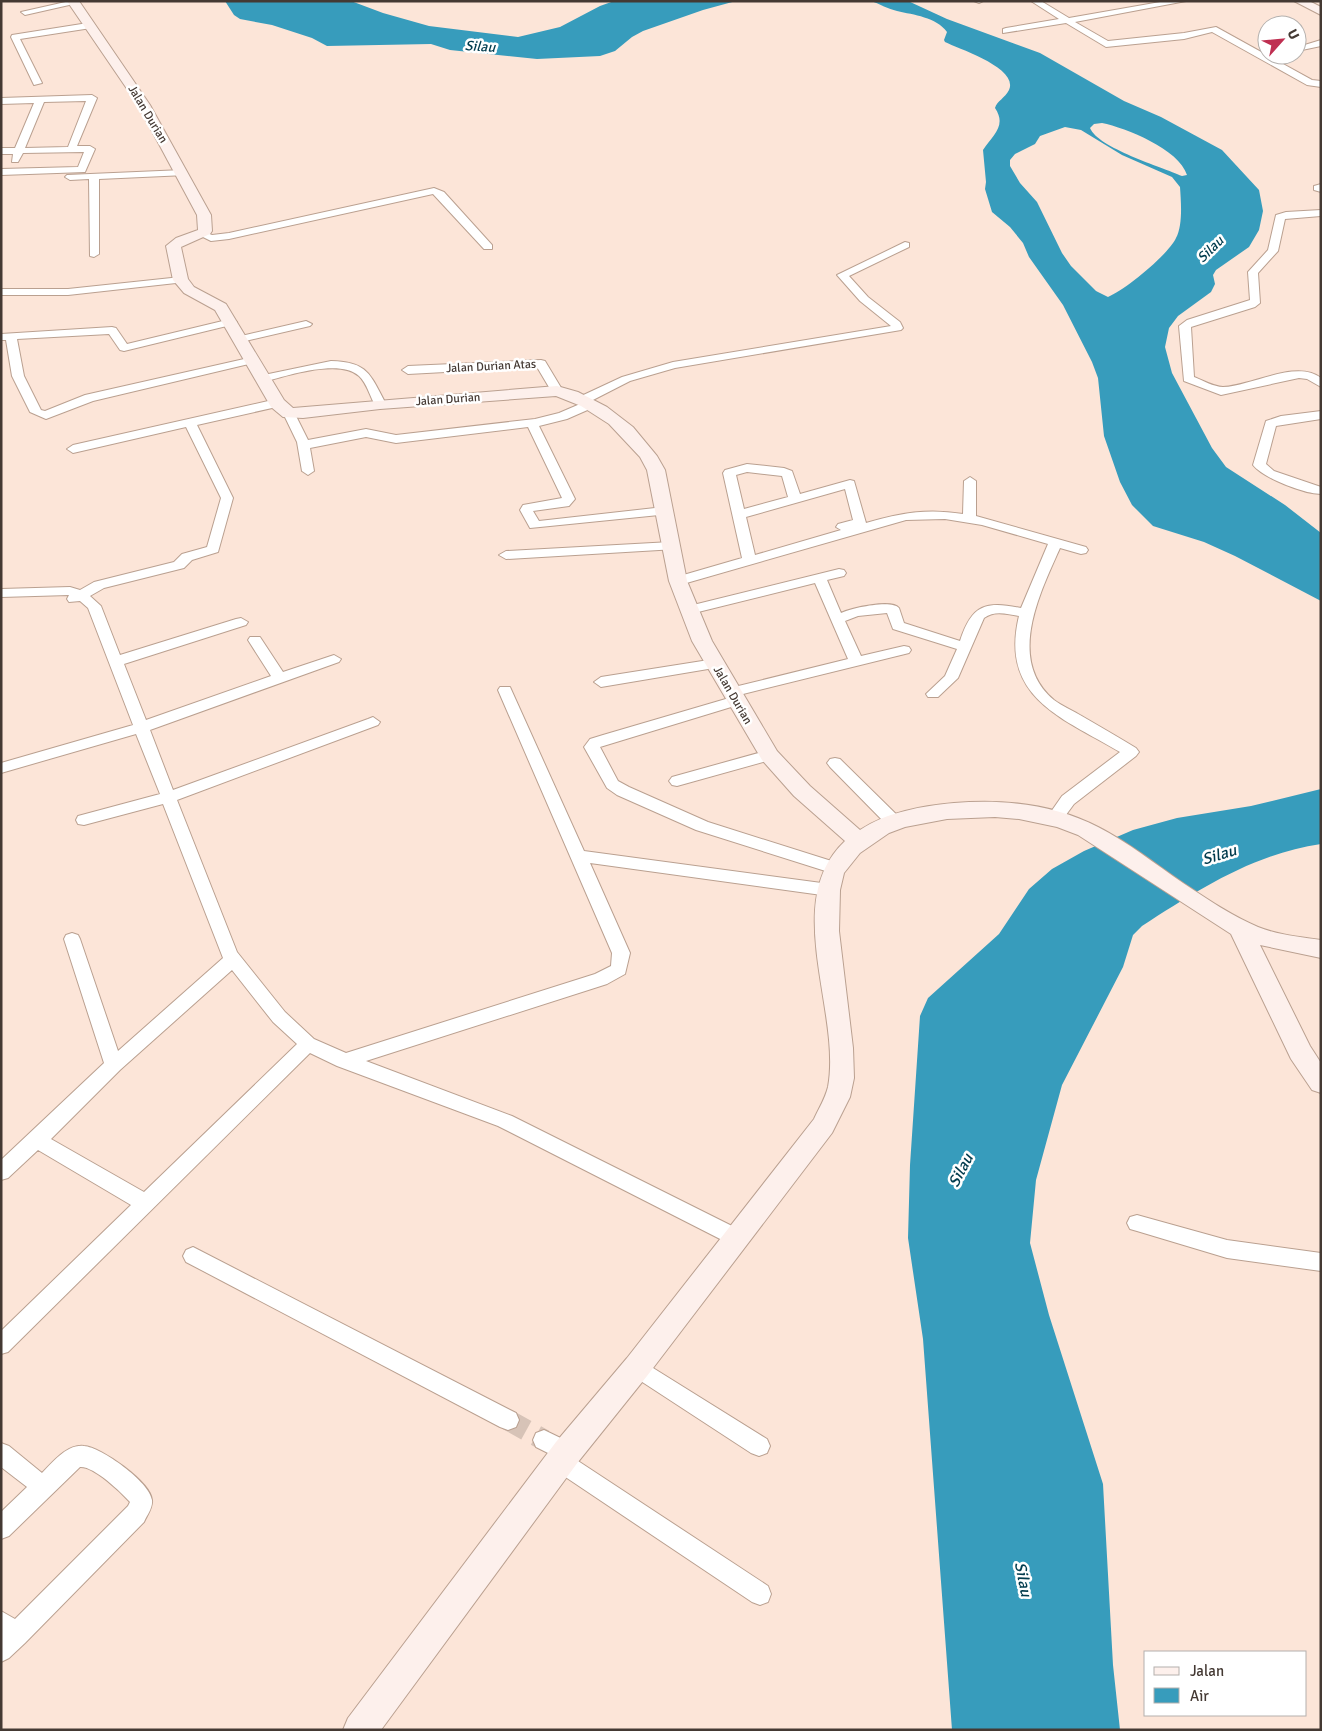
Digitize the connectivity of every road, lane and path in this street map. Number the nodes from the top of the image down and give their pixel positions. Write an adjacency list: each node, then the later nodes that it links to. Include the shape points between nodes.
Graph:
1 (1035, 1): 8 (street)
2 (1182, 1): 5 (street)
3 (1300, 1): 7 (street)
4 (73, 2): 6 (street); 9 (street, Jalan Durian)
5 (1154, 3): 8 (street)
6 (25, 12)
7 (1321, 12)
8 (1066, 21): 10 (street); 14 (street, via 1100,42 1110,44 1184,36 1213,29 1310,83)
9 (88, 26): 13 (street, via 15,37); 21 (street, Jalan Durian, via 144,105)
10 (1006, 31)
11 (1321, 43): 12 (street)
12 (1307, 47)
13 (37, 83)
14 (1321, 84)
15 (43, 100): 16 (street); 17 (street, via 92,98); 19 (street)
16 (1, 101)
17 (71, 150): 19 (street); 22 (street, via 90,149 83,170)
18 (1, 151): 19 (street)
19 (22, 151): 22 (street)
20 (1, 172): 22 (street)
21 (183, 173): 23 (street); 25 (street, Jalan Durian, via 204,215 205,231)
22 (8, 176): 23 (street)
23 (94, 176): 28 (street)
24 (1321, 213): 38 (street, via 1280,217 1273,251 1253,272 1256,301 1185,326 1188,378 1214,390 1299,374 1308,375)
25 (202, 234): 27 (street, via 211,238 229,236 434,191); 29 (street, via 173,246)
26 (905, 245): 40 (street, via 842,275 897,328 673,365 626,379)
27 (488, 247)
28 (94, 254)
29 (181, 280): 30 (street, via 68,292); 31 (street, via 189,290 217,303)
30 (1, 292)
31 (231, 322): 33 (street, via 124,348 112,330); 34 (street)
32 (306, 324): 34 (street)
33 (6, 337): 35 (street, via 18,376 36,412 46,415 90,398)
34 (241, 339): 35 (street)
35 (254, 360): 37 (street)
36 (408, 370): 39 (street, Jalan Durian Atas, via 541,363)
37 (263, 378): 41 (street, via 324,366 349,365 364,373); 42 (street)
38 (1321, 384)
39 (557, 391): 40 (street, Jalan Durian); 41 (street, Jalan Durian)
40 (584, 403): 45 (street, via 563,416); 52 (street, Jalan Durian, via 613,418 649,456 656,470)
41 (380, 404): 42 (street, Jalan Durian)
42 (283, 408): 44 (street); 46 (street)
43 (1321, 416): 50 (street, via 1270,424 1259,465 1270,474)
44 (190, 423): 47 (street); 64 (street, via 227,498 213,549 187,557 179,565 99,585)
45 (532, 423): 46 (street, via 396,439 366,433); 52 (street, via 570,499 564,503 528,508 526,510 535,525)
46 (304, 445): 48 (street)
47 (73, 449)
48 (308, 472)
49 (970, 481): 54 (street)
50 (1320, 489)
51 (795, 499): 53 (street); 53 (street, via 788,474 784,472 736,470 729,474); 59 (street, via 850,484 860,522)
52 (664, 511): 56 (street, Jalan Durian)
53 (738, 515): 59 (street)
54 (970, 519): 55 (street); 59 (street, via 946,515 905,516)
55 (1056, 542): 57 (street); 67 (street)
56 (671, 546): 58 (street); 62 (street, Jalan Durian)
57 (1081, 550)
58 (506, 555)
59 (748, 558): 62 (street)
60 (839, 573): 61 (street)
61 (820, 579): 66 (street); 69 (street)
62 (678, 581): 66 (street, Jalan Durian)
63 (1, 594): 64 (street, via 64,590)
64 (83, 600): 65 (street, via 58,598); 74 (street)
65 (1, 602)
66 (690, 610): 76 (street, Jalan Durian)
67 (1027, 613): 71 (street, via 988,608 971,624); 89 (street, via 1023,657 1030,682 1049,703 1130,752 1068,800)
68 (241, 622): 74 (street)
69 (838, 623): 71 (street, via 838,619 855,612 892,608 898,626); 75 (street)
70 (255, 640): 77 (street)
71 (965, 647): 80 (street, via 951,678)
72 (904, 650): 75 (street)
73 (334, 659): 77 (street)
74 (117, 661): 83 (street)
75 (856, 661): 81 (street)
76 (715, 664): 78 (street); 81 (street, Jalan Durian)
77 (280, 678): 83 (street)
78 (601, 682)
79 (505, 690): 93 (street)
80 (933, 694)
81 (734, 697): 84 (street, Jalan Durian); 94 (street, via 608,738 592,747 612,784 623,791)
82 (373, 722): 88 (street)
83 (142, 727): 86 (street); 88 (street)
84 (769, 755): 87 (street); 92 (street, Jalan Durian, via 802,791)
85 (835, 763): 91 (street)
86 (1, 768)
87 (676, 781)
88 (169, 798): 90 (street); 98 (street)
89 (1054, 819): 91 (street, via 1018,811 956,810); 95 (street, via 1087,830)
90 (84, 820)
91 (894, 822): 92 (street)
92 (860, 842): 94 (street)
93 (577, 856): 94 (street); 100 (street, via 621,953 619,969 601,979)
94 (832, 879): 109 (street, via 829,940 842,1062 838,1095 823,1126)
95 (1240, 928): 97 (street, via 1270,938); 102 (street, via 1300,1052)
96 (72, 939): 101 (street)
97 (1321, 948)
98 (232, 959): 99 (street, via 279,1017); 101 (street)
99 (308, 1044): 100 (street); 107 (street)
100 (343, 1061): 109 (street, via 505,1121)
101 (114, 1065): 103 (street)
102 (1321, 1083)
103 (37, 1140): 104 (street); 107 (street)
104 (20, 1154): 105 (street); 106 (street)
105 (1, 1160)
106 (1, 1172)
107 (147, 1204): 112 (street)
108 (1138, 1223): 111 (street, via 1227,1249)
109 (737, 1238): 113 (street)
110 (193, 1256): 114 (street)
111 (1321, 1262)
112 (1, 1345)
113 (637, 1367): 116 (street); 118 (street)
114 (508, 1420)
115 (544, 1440): 118 (street)
116 (760, 1446)
117 (1, 1453): 119 (street)
118 (564, 1456): 121 (street); 123 (street)
119 (43, 1487): 120 (street); 122 (street, via 69,1461 86,1456 136,1492 141,1498 141,1505)
120 (1, 1528)
121 (760, 1594)
122 (6, 1636)
123 (360, 1730)

